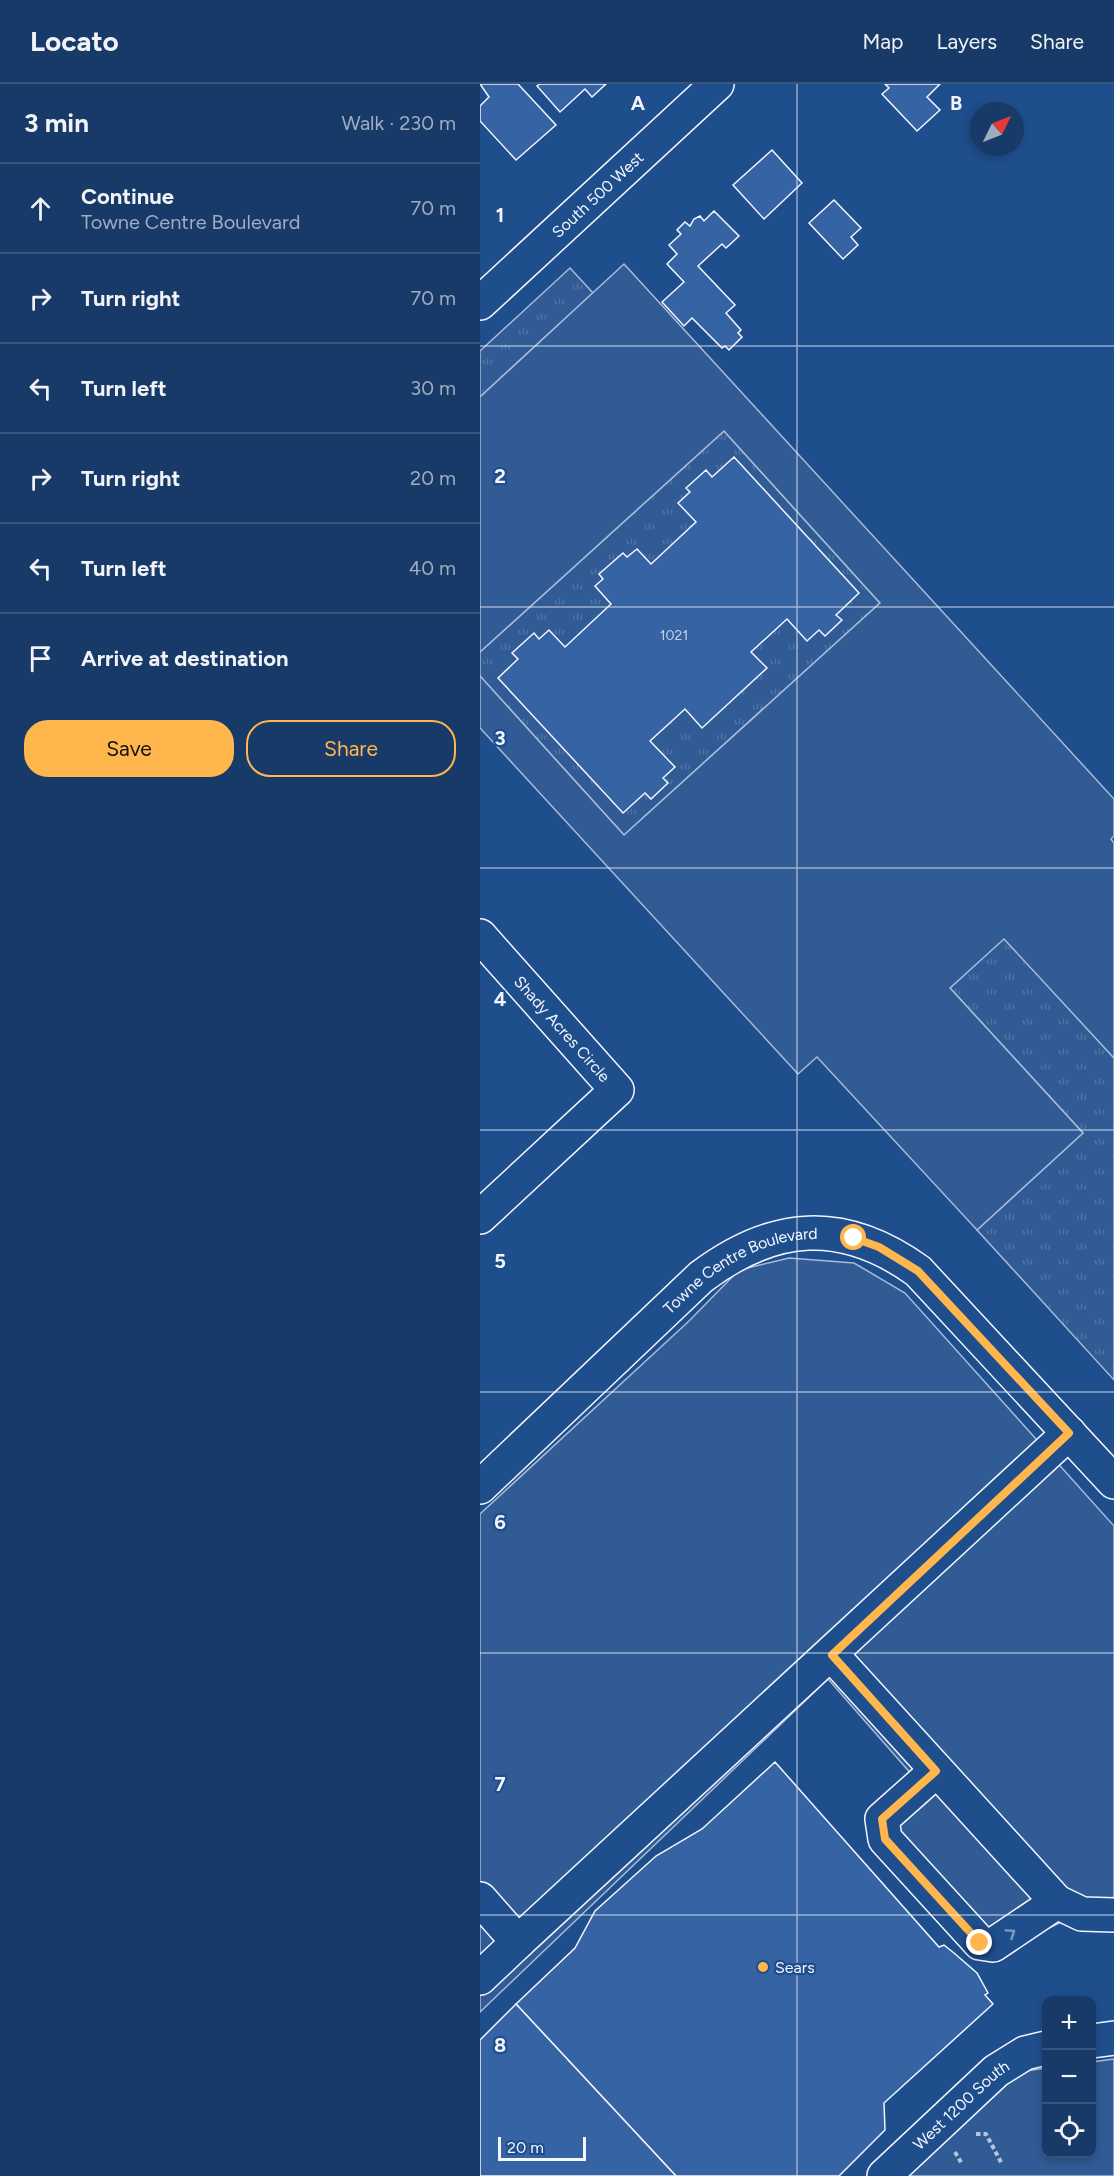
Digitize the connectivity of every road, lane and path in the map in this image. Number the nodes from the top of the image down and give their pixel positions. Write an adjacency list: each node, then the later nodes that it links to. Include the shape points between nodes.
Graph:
1 (710, 86): 2 (street, South 500 West)
2 (480, 303)
3 (480, 936): 4 (street, Shady Acres Circle, via 617,1090)
4 (480, 1217)
5 (1069, 1433): 6 (street, Towne Centre Boulevard); 7 (street, Towne Centre Boulevard, via 918,1271 879,1247 854,1238 831,1233 796,1233 743,1249 702,1277); 8 (street)
6 (1114, 1482)
7 (480, 1487)
8 (832, 1655): 9 (street); 13 (street)
9 (936, 1771): 11 (street); 11 (street, one-way to 11, via 882,1819 885,1839 980,1943 993,1945)
10 (480, 1899): 13 (street)
11 (1057, 1902): 12 (street, via 1082,1914)
12 (1114, 1915)
13 (518, 1942): 14 (street)
14 (480, 1978)
15 (1114, 2038): 16 (street)
16 (1096, 2040)
17 (1042, 2049): 20 (street, West 1200 South, via 1025,2053 996,2071)
18 (975, 2134): 19 (path, via 986,2134)
19 (1002, 2164)
20 (884, 2176)

